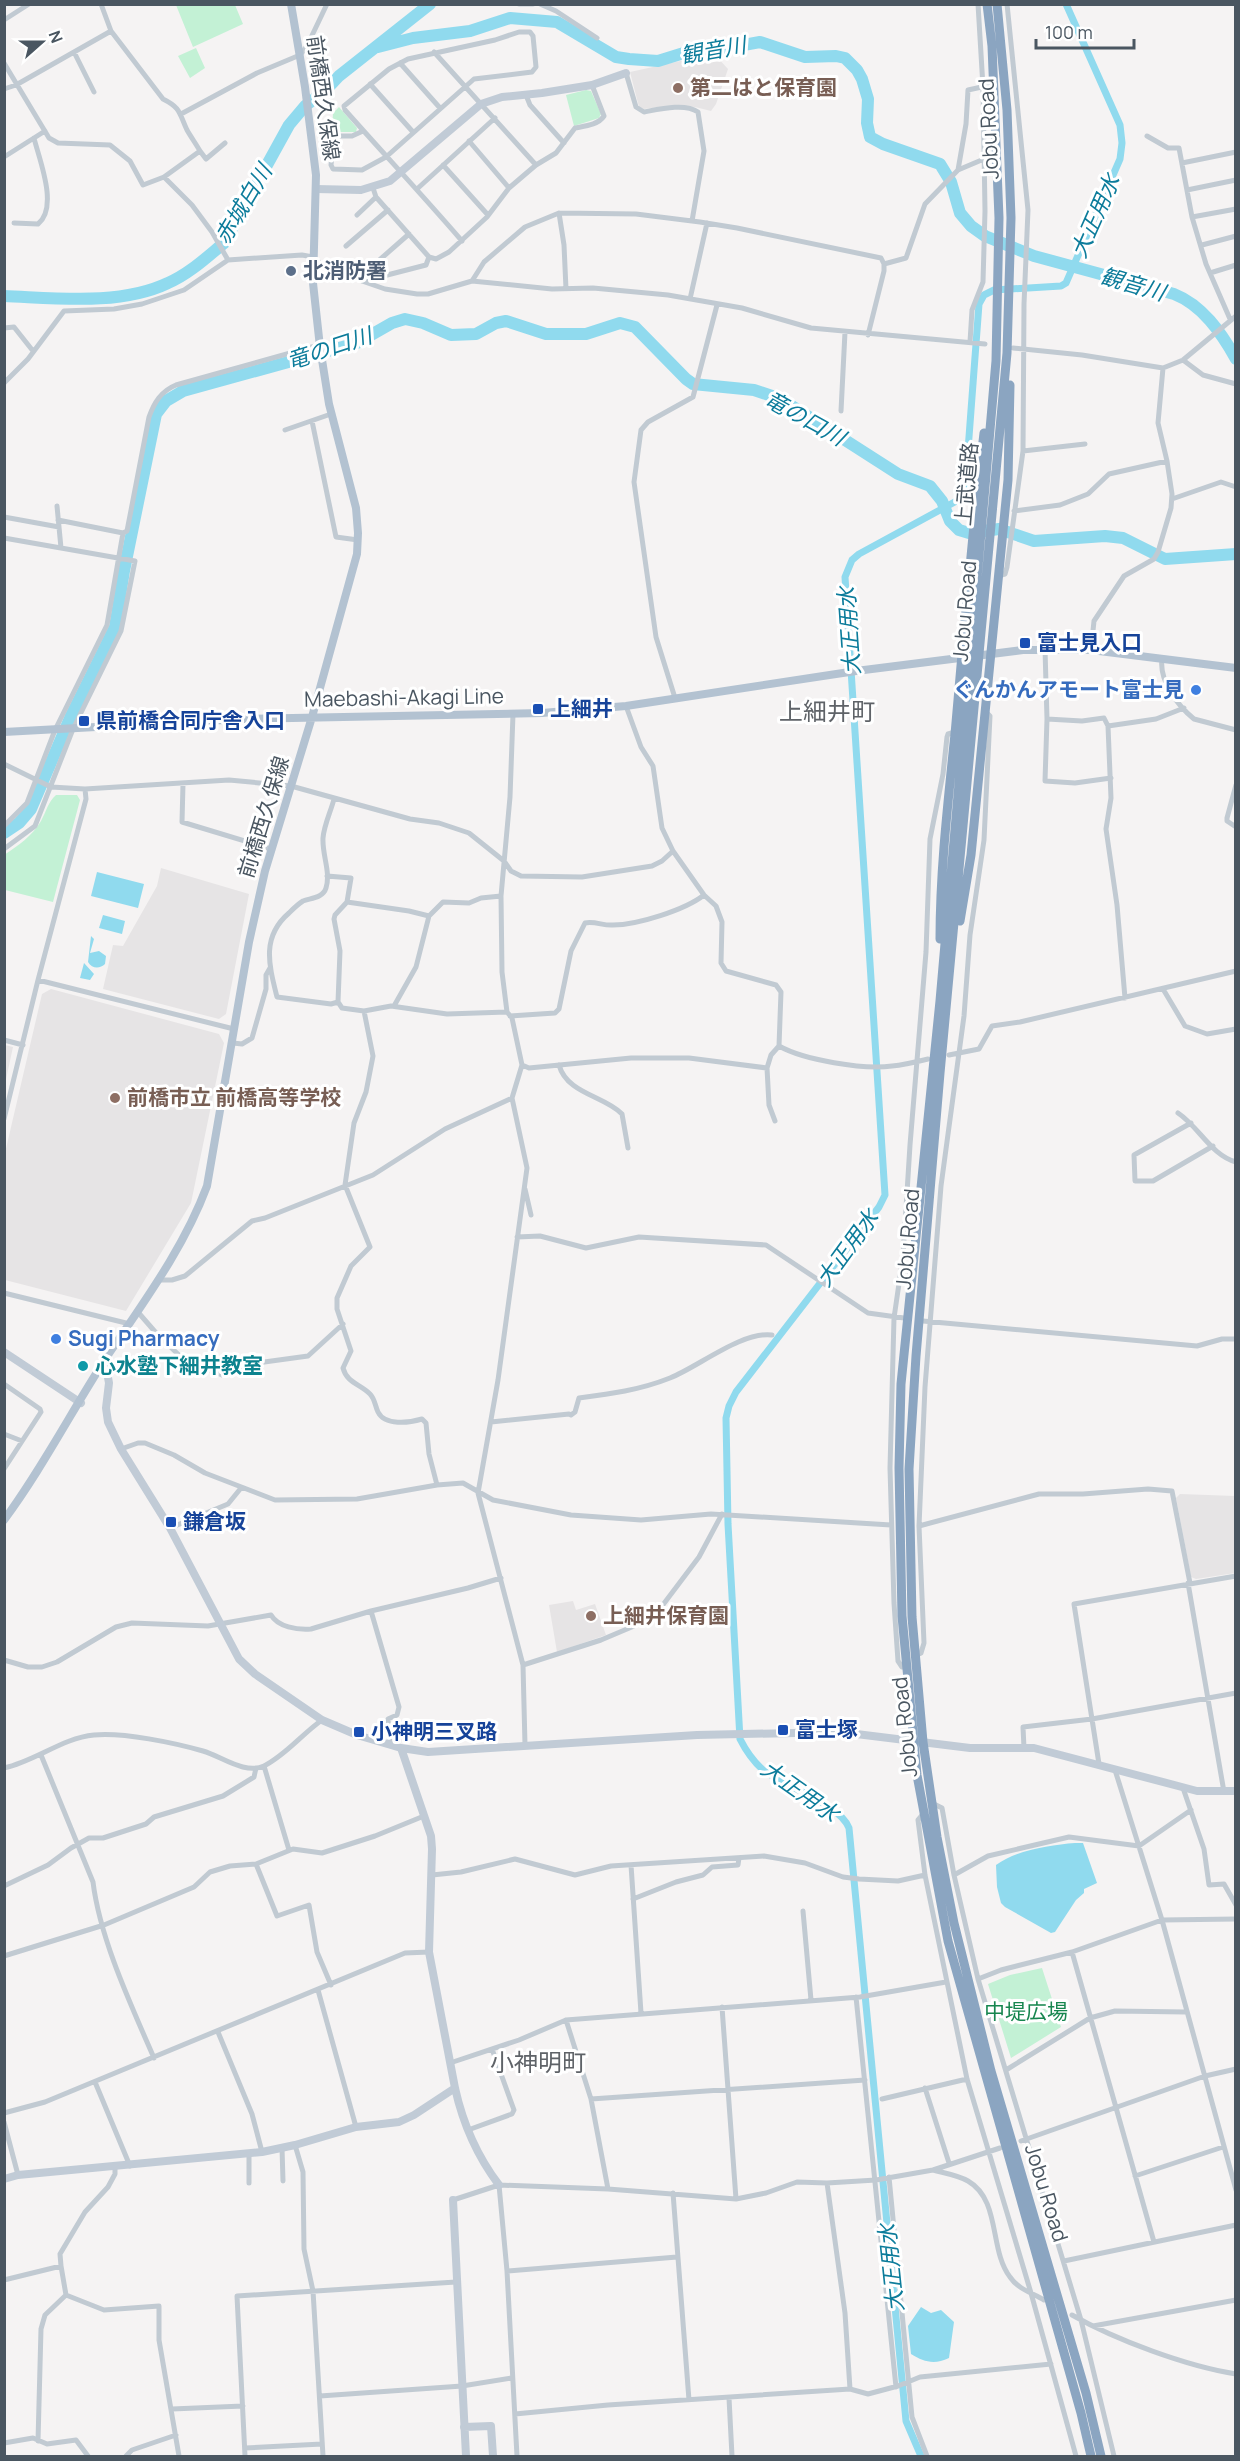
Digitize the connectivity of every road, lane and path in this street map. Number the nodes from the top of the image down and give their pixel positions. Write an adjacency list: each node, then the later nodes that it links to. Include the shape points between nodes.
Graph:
1 (29, 4): 12 (street)
2 (101, 4): 13 (street)
3 (291, 4): 17 (main road, 前橋西久保線)
4 (327, 4): 17 (street)
5 (519, 4): 6 (street)
6 (533, 4)
7 (540, 4): 14 (street)
8 (978, 4): 28 (street)
9 (987, 4): 112 (highway, via 999,255 996,360 984,427)
10 (998, 4): 95 (highway, Jobu Road, via 1011,218)
11 (1007, 4): 21 (street)
12 (4, 20)
13 (111, 31): 15 (street); 34 (street, via 163,99 175,105)
14 (597, 38)
15 (74, 52): 24 (street); 30 (street)
16 (435, 52): 19 (street); 25 (street); 25 (street, via 530,32 536,67 532,72 474,79)
17 (300, 55): 34 (street); 58 (main road, 前橋西久保線)
18 (4, 63): 24 (street)
19 (399, 63): 23 (street); 33 (street)
20 (626, 73): 26 (street); 68 (street, via 636,106 644,112 667,108 698,112 704,151)
21 (1016, 81): 22 (street); 94 (street, via 1028,210)
22 (1009, 82)
23 (370, 84): 37 (street, via 344,106); 38 (street)
24 (16, 85): 29 (street); 36 (street)
25 (465, 85): 32 (street); 33 (street)
26 (592, 85): 31 (street); 42 (street, via 604,116 575,128)
27 (991, 85): 28 (street)
28 (983, 87): 48 (street); 52 (street, via 968,90)
29 (4, 89)
30 (94, 92)
31 (526, 95): 32 (street); 42 (street, via 530,105)
32 (482, 104): 35 (street); 53 (street)
33 (440, 108): 38 (street)
34 (181, 114): 44 (street)
35 (495, 118): 41 (street); 51 (street)
36 (45, 131): 40 (street); 54 (street, via 58,143 110,145 130,162 143,185)
37 (363, 131): 47 (street); 47 (street, via 333,139 333,169 362,170)
38 (413, 132): 47 (street)
39 (1147, 136): 49 (street, via 1168,148 1179,148)
40 (34, 138): 46 (street); 69 (street, via 45,172 44,220 38,224)
41 (469, 141): 50 (street); 57 (street)
42 (564, 142): 51 (street, via 556,153)
43 (225, 143): 44 (street, via 206,159)
44 (200, 152): 54 (street)
45 (1236, 152): 49 (street)
46 (4, 157)
47 (386, 157): 53 (street)
48 (984, 159): 52 (street); 91 (street, via 982,282 972,310)
49 (1182, 163): 60 (street)
50 (443, 165): 59 (street); 66 (street)
51 (536, 165): 57 (street)
52 (958, 170): 79 (street, via 920,212 906,258)
53 (402, 172): 56 (street); 59 (street)
54 (164, 177): 78 (street, via 192,205)
55 (1236, 180): 60 (street)
56 (373, 188): 58 (street); 61 (street)
57 (510, 188): 66 (street)
58 (316, 189): 76 (main road, 前橋西久保線)
59 (417, 189): 73 (street)
60 (1187, 190): 67 (street)
61 (376, 197): 63 (street); 65 (street)
62 (1236, 209): 67 (street)
63 (388, 210): 71 (street); 75 (street)
64 (559, 213): 68 (street, via 636,214); 83 (street, via 525,227 484,262); 84 (street)
65 (357, 215)
66 (489, 215): 73 (street)
67 (1192, 217): 74 (street)
68 (692, 221): 70 (street)
69 (14, 223)
70 (707, 223): 79 (street, via 878,257); 85 (street)
71 (409, 234): 77 (street); 82 (street, via 368,270)
72 (1236, 236): 74 (street)
73 (462, 241): 77 (street, via 436,259)
74 (1202, 245): 81 (street)
75 (346, 246)
76 (313, 257): 78 (street); 82 (street); 93 (main road, 前橋西久保線)
77 (429, 257): 82 (street, via 426,265)
78 (228, 259): 96 (street, via 184,290 142,304 64,311)
79 (885, 264): 90 (street)
80 (1236, 265): 81 (street)
81 (1210, 273): 87 (street)
82 (362, 281): 83 (street, via 417,294)
83 (472, 281): 84 (street)
84 (566, 289): 85 (street, via 604,289)
85 (690, 299): 86 (street)
86 (717, 305): 89 (street, via 742,308 811,328); 128 (street, via 693,397 648,422 641,430 634,482 656,637)
87 (1233, 317): 97 (street)
88 (4, 328): 96 (street, via 14,327)
89 (845, 332): 90 (street); 101 (street)
90 (868, 335): 91 (street)
91 (971, 342): 92 (street)
92 (982, 344)
93 (319, 346): 102 (main road, 前橋西久保線); 116 (street, via 176,385 154,402 127,531)
94 (1025, 349): 95 (street); 98 (street); 106 (street)
95 (1010, 350): 112 (highway, Jobu Road); 121 (highway, via 1010,438)
96 (33, 351): 99 (street)
97 (1184, 360): 98 (street); 100 (street, via 1203,375)
98 (1163, 368): 107 (street, via 1158,423)
99 (4, 383)
100 (1236, 384)
101 (841, 411)
102 (331, 414): 103 (street); 118 (main road, 前橋西久保線, via 356,508)
103 (312, 421): 104 (street); 118 (street, via 336,537)
104 (285, 430)
105 (1085, 444): 106 (street)
106 (1023, 451): 111 (street)
107 (1167, 460): 109 (street); 111 (street, via 1109,474 1088,494 1060,505)
108 (1236, 487): 109 (street, via 1221,482)
109 (1172, 499): 123 (street, via 1158,552 1118,584 1094,621)
110 (57, 506): 114 (street)
111 (1014, 511): 121 (street, via 1005,574)
112 (983, 515): 125 (highway, via 972,542); 167 (highway, Jobu Road, via 986,534)
113 (4, 518): 115 (street)
114 (58, 520): 115 (street); 116 (street)
115 (59, 527): 119 (street)
116 (123, 533): 120 (street)
117 (4, 538): 119 (street)
118 (358, 540): 133 (main road, 前橋西久保線)
119 (61, 548): 120 (street)
120 (121, 559): 136 (street, via 135,561 121,631); 137 (street, via 107,625)
121 (998, 576): 124 (highway)
122 (1045, 649): 123 (main road, Maebashi-Akagi Line); 124 (main road, Maebashi-Akagi Line); 134 (street)
123 (1091, 650): 126 (main road, Maebashi-Akagi Line)
124 (991, 652): 125 (main road, Maebashi-Akagi Line); 131 (highway)
125 (961, 658): 128 (main road, Maebashi-Akagi Line); 140 (highway)
126 (1162, 659): 127 (main road, Maebashi-Akagi Line); 130 (street, via 1166,683)
127 (1236, 668)
128 (675, 698): 129 (main road, Maebashi-Akagi Line)
129 (626, 706): 132 (main road, Maebashi-Akagi Line); 154 (street, via 640,747 653,766 656,804)
130 (1184, 708): 135 (street, via 1156,719); 138 (street, via 1194,719)
131 (985, 711): 167 (highway, via 971,855); 177 (street, via 990,716 986,816)
132 (513, 714): 133 (main road, Maebashi-Akagi Line); 155 (street)
133 (312, 717): 136 (main road, Maebashi-Akagi Line); 146 (main road, 前橋西久保線)
134 (1047, 719): 135 (street, via 1104,718); 142 (street, via 1045,781 1075,783)
135 (1108, 726): 142 (street)
136 (72, 729): 137 (main road, Maebashi-Akagi Line); 147 (street)
137 (57, 730): 139 (main road); 143 (street)
138 (1236, 730)
139 (4, 732)
140 (955, 732): 167 (highway, via 942,858); 180 (street, via 947,737 930,839 926,952)
141 (4, 764): 143 (street)
142 (1111, 778): 165 (street, via 1106,829)
143 (37, 781): 147 (street); 150 (street, via 27,803)
144 (183, 784): 146 (street, via 229,780); 148 (street); 153 (street, via 182,822)
145 (1236, 785): 151 (street, via 1227,818)
146 (291, 786): 149 (street); 153 (main road, 前橋西久保線)
147 (51, 787): 148 (street); 152 (street, via 35,826)
148 (85, 789): 163 (street, via 86,799)
149 (334, 799): 155 (street, via 449,826 469,834); 156 (street, via 323,837)
150 (4, 826)
151 (1236, 827)
152 (4, 849)
153 (272, 849): 171 (main road, 前橋西久保線, via 249,942)
154 (673, 851): 155 (street, via 652,866 582,877 521,876); 157 (street)
155 (504, 861): 158 (street)
156 (327, 876): 159 (street, via 351,878); 161 (street, via 326,890 301,902 273,931)
157 (704, 895): 170 (street, via 658,916 612,926 585,923 571,951 559,1009 555,1013); 176 (street, via 716,906 722,922 721,963 726,971 777,985 781,992)
158 (501, 896): 160 (street, via 469,903 443,902); 170 (street, via 502,972)
159 (347, 902): 160 (street); 166 (street, via 334,920 340,951)
160 (429, 916): 168 (street, via 416,967)
161 (270, 968): 166 (street, via 277,997); 174 (street, via 252,1038 242,1044)
162 (1236, 971): 164 (street)
163 (38, 980): 171 (street); 175 (street)
164 (1163, 989): 165 (street); 172 (street, via 1185,1026 1207,1034)
165 (1125, 998): 177 (street, via 992,1026 979,1049)
166 (338, 1002): 169 (street, via 342,1008)
167 (944, 1003): 228 (highway, Jobu Road, via 909,1469); 231 (highway, Jobu Road, via 901,1384 900,1551)
168 (394, 1006): 169 (street); 170 (street, via 447,1014)
169 (364, 1011): 192 (street, via 373,1056 366,1092 354,1123)
170 (509, 1014): 181 (street)
171 (235, 1029): 174 (main road, 前橋西久保線)
172 (1236, 1029)
173 (4, 1040): 175 (street)
174 (233, 1043): 196 (main road, 前橋西久保線, via 207,1186 196,1214)
175 (22, 1045): 186 (street)
176 (779, 1046): 180 (street, via 801,1056 873,1066); 183 (street)
177 (958, 1053): 178 (street); 201 (street)
178 (949, 1055)
179 (928, 1059): 180 (street)
180 (916, 1062): 199 (street, via 903,1256)
181 (522, 1065): 182 (street); 184 (street)
182 (559, 1065): 183 (street, via 631,1058 689,1058); 190 (street, via 574,1085 622,1114)
183 (767, 1068): 187 (street, via 768,1095)
184 (512, 1098): 192 (street, via 445,1130 373,1175); 193 (street, via 527,1168)
185 (1178, 1113): 188 (street)
186 (4, 1119)
187 (775, 1121)
188 (1191, 1123): 189 (street); 189 (street, via 1134,1155 1135,1182 1153,1181)
189 (1213, 1146): 191 (street, via 1223,1159)
190 (628, 1148)
191 (1236, 1162)
192 (345, 1185): 196 (street, via 252,1221 185,1276); 203 (street, via 370,1247 351,1266 337,1298)
193 (524, 1188): 194 (street); 195 (street)
194 (531, 1215)
195 (518, 1237): 199 (street, via 540,1236 586,1248 639,1237 766,1245 868,1313); 210 (street)
196 (158, 1280): 198 (main road, 前橋西久保線)
197 (4, 1293): 202 (street)
198 (137, 1311): 202 (main road, 前橋西久保線); 203 (street, via 183,1359 222,1375 257,1363 308,1356)
199 (894, 1318): 200 (street); 220 (street)
200 (904, 1318)
201 (927, 1322): 205 (street, via 1197,1346); 221 (street)
202 (130, 1324): 207 (main road, 前橋西久保線)
203 (343, 1324): 215 (street, via 351,1351 343,1368 346,1377 370,1394 378,1413 384,1417 404,1424 422,1419 426,1423)
204 (772, 1335): 210 (street, via 742,1341 641,1389 579,1398 571,1416)
205 (1236, 1339)
206 (4, 1352): 209 (street)
207 (105, 1360): 209 (main road, 前橋西久保線); 213 (street, via 108,1422)
208 (4, 1384): 212 (street, via 42,1412)
209 (81, 1403): 219 (main road, 前橋西久保線)
210 (491, 1422): 217 (street)
211 (4, 1434): 212 (street)
212 (22, 1441): 214 (street)
213 (121, 1449): 216 (street, via 145,1443); 222 (street)
214 (4, 1469)
215 (436, 1485): 216 (street, via 357,1499 275,1500); 217 (street, via 463,1483)
216 (242, 1488): 222 (street, via 228,1504)
217 (478, 1493): 218 (street, via 493,1500 571,1515 641,1520); 224 (street)
218 (723, 1515): 220 (street); 230 (street, via 699,1557 653,1618 601,1640)
219 (4, 1521)
220 (891, 1525): 231 (street, via 898,1661)
221 (919, 1526): 225 (street, via 1039,1494 1172,1491); 228 (street, via 924,1643 921,1653)
222 (170, 1528): 227 (street)
223 (1236, 1576): 225 (street)
224 (501, 1578): 226 (street); 230 (street)
225 (1189, 1583): 233 (street); 234 (street, via 1074,1604)
226 (371, 1611): 227 (street, via 301,1630 278,1623 271,1615); 237 (street, via 399,1707 397,1715 388,1719)
227 (220, 1624): 229 (street, via 132,1623 42,1667); 235 (street, via 231,1648 255,1674)
228 (915, 1656): 236 (highway, Jobu Road)
229 (4, 1660)
230 (523, 1665): 238 (street)
231 (906, 1667): 236 (highway, Jobu Road)
232 (1236, 1693): 233 (street)
233 (1208, 1697): 234 (street); 249 (street)
234 (1092, 1719): 240 (street, via 1023,1727); 242 (street)
235 (322, 1720): 237 (street); 243 (street)
236 (918, 1741): 238 (street, via 840,1732); 240 (street, via 970,1748); 250 (highway, Jobu Road); 252 (highway, Jobu Road)
237 (390, 1744): 239 (street)
238 (525, 1745): 239 (street, via 428,1752)
239 (401, 1748): 253 (street)
240 (1024, 1748): 242 (street)
241 (41, 1755): 244 (street); 245 (street, via 68,1741 114,1734 204,1751 237,1765); 254 (street)
242 (1099, 1764): 246 (street)
243 (264, 1766): 245 (street); 256 (street)
244 (4, 1768)
245 (256, 1768): 254 (street, via 254,1777 223,1796 103,1838 89,1838)
246 (1115, 1770): 247 (street); 255 (street)
247 (1183, 1788): 249 (street); 251 (street)
248 (1236, 1791): 249 (street)
249 (1224, 1792)
250 (932, 1803): 262 (street, via 942,1808); 377 (highway, Jobu Road, via 967,1977)
251 (1191, 1810): 255 (street); 265 (street, via 1204,1849 1209,1885 1224,1884)
252 (924, 1813): 261 (street, via 918,1820); 376 (highway, Jobu Road, via 948,1941)
253 (424, 1816): 256 (street, via 322,1853); 260 (street, via 432,1843)
254 (78, 1845): 263 (street); 269 (street)
255 (1139, 1846): 262 (street, via 1069,1837 988,1856); 268 (street)
256 (289, 1850): 258 (street)
257 (739, 1858): 259 (street); 261 (street, via 764,1856 805,1863 859,1879 898,1881); 264 (street, via 738,1864 712,1867 703,1875)
258 (256, 1864): 269 (street, via 210,1872 194,1887); 275 (street, via 277,1916 309,1905 316,1952)
259 (631, 1865): 260 (street, via 575,1875 515,1859); 264 (street)
260 (432, 1875): 270 (street)
261 (925, 1875): 274 (street)
262 (954, 1875): 273 (street)
263 (4, 1886)
264 (633, 1899): 281 (street)
265 (1236, 1905)
266 (803, 1911): 278 (street)
267 (1236, 1919): 268 (street)
268 (1162, 1920): 271 (street); 280 (street)
269 (104, 1925): 272 (street); 286 (street, via 121,1979)
270 (429, 1952): 275 (street, via 405,1953); 287 (street)
271 (1072, 1952): 273 (street); 282 (street)
272 (4, 1956)
273 (978, 1979): 289 (street)
274 (946, 1982): 277 (street); 291 (street)
275 (331, 1984): 276 (street)
276 (318, 1990): 284 (street); 302 (street)
277 (858, 1997): 278 (street); 292 (street)
278 (811, 2000): 279 (street)
279 (722, 2007): 281 (street); 296 (street)
280 (1186, 2012): 282 (street, via 1115,2011); 290 (street)
281 (641, 2013): 283 (street)
282 (1090, 2018): 289 (street); 299 (street)
283 (566, 2020): 285 (street); 297 (street)
284 (218, 2032): 286 (street); 310 (street, via 252,2114)
285 (492, 2049): 287 (street); 303 (street, via 514,2110)
286 (154, 2058): 293 (street)
287 (450, 2063): 294 (street)
288 (1236, 2069): 290 (street)
289 (1005, 2070): 304 (street)
290 (1205, 2076): 299 (street); 306 (street)
291 (967, 2079): 295 (street); 309 (street)
292 (865, 2080): 296 (street); 320 (street)
293 (95, 2082): 300 (street); 313 (street)
294 (455, 2088): 302 (street, via 399,2122); 303 (street)
295 (925, 2088): 298 (street); 312 (street)
296 (728, 2090): 297 (street); 328 (street)
297 (591, 2099): 325 (street)
298 (882, 2099)
299 (1115, 2108): 304 (street); 317 (street)
300 (4, 2113)
301 (4, 2122): 316 (street)
302 (356, 2127): 305 (street)
303 (468, 2130): 324 (street)
304 (1024, 2140): 333 (street)
305 (295, 2145): 307 (street); 338 (street, via 303,2172 304,2249)
306 (1223, 2147): 317 (street); 326 (street)
307 (282, 2148): 310 (street); 321 (street)
308 (1000, 2148): 309 (street)
309 (990, 2151): 312 (street); 339 (street)
310 (262, 2152): 311 (street)
311 (249, 2153): 313 (street); 322 (street)
312 (949, 2163): 315 (street)
313 (130, 2166): 314 (street)
314 (115, 2167): 316 (street); 334 (street, via 108,2187 85,2212 60,2254)
315 (933, 2170): 318 (street); 339 (street, via 967,2180 982,2193 1008,2275)
316 (18, 2175): 319 (street)
317 (1135, 2176): 331 (street)
318 (888, 2177): 320 (street); 349 (street)
319 (4, 2179)
320 (876, 2180): 323 (street); 351 (street)
321 (283, 2181)
322 (249, 2183)
323 (827, 2183): 328 (street, via 797,2182); 352 (street, via 845,2313)
324 (499, 2185): 325 (street); 329 (street); 335 (street)
325 (608, 2189): 327 (street)
326 (1236, 2190)
327 (673, 2193): 328 (street); 332 (street)
328 (736, 2199)
329 (453, 2200): 337 (street)
330 (1236, 2225): 331 (street)
331 (1154, 2242): 333 (street)
332 (677, 2257): 335 (street); 355 (street)
333 (1064, 2261): 344 (street)
334 (61, 2266): 336 (street); 340 (street)
335 (507, 2271): 348 (street)
336 (4, 2280)
337 (456, 2282): 338 (street); 350 (street)
338 (313, 2291): 353 (street); 356 (street, via 237,2296)
339 (1031, 2293): 341 (street); 346 (street)
340 (66, 2295): 357 (street, via 105,2310 159,2306 159,2340); 361 (street, via 45,2314 41,2329)
341 (1044, 2300)
342 (1236, 2300): 345 (street)
343 (1072, 2315): 344 (street)
344 (1082, 2320): 345 (street); 378 (street)
345 (1093, 2326): 347 (street, via 1212,2370)
346 (1052, 2364): 349 (street, via 945,2373); 375 (street)
347 (1236, 2374)
348 (513, 2378): 350 (street); 358 (street)
349 (906, 2383): 351 (street); 374 (street, via 912,2417)
350 (462, 2386): 353 (street); 359 (street)
351 (897, 2387): 352 (street, via 868,2394)
352 (850, 2389): 354 (street)
353 (320, 2396): 363 (street)
354 (729, 2398): 355 (street); 373 (street)
355 (689, 2400): 358 (street)
356 (243, 2406): 357 (street); 364 (street)
357 (172, 2409): 360 (street)
358 (516, 2414): 372 (street)
359 (464, 2427): 370 (street); 371 (street, via 491,2426)
360 (176, 2435): 366 (street, via 132,2450); 367 (street)
361 (38, 2441): 362 (street, via 33,2438); 365 (street, via 47,2444 76,2440)
362 (4, 2443)
363 (322, 2444): 364 (street); 369 (street)
364 (245, 2448): 368 (street)
365 (88, 2457)
366 (126, 2457)
367 (179, 2457)
368 (245, 2457)
369 (323, 2457)
370 (466, 2457)
371 (492, 2457)
372 (517, 2457)
373 (732, 2457)
374 (927, 2457)
375 (1076, 2457)
376 (1091, 2457)
377 (1101, 2457)
378 (1114, 2457)

